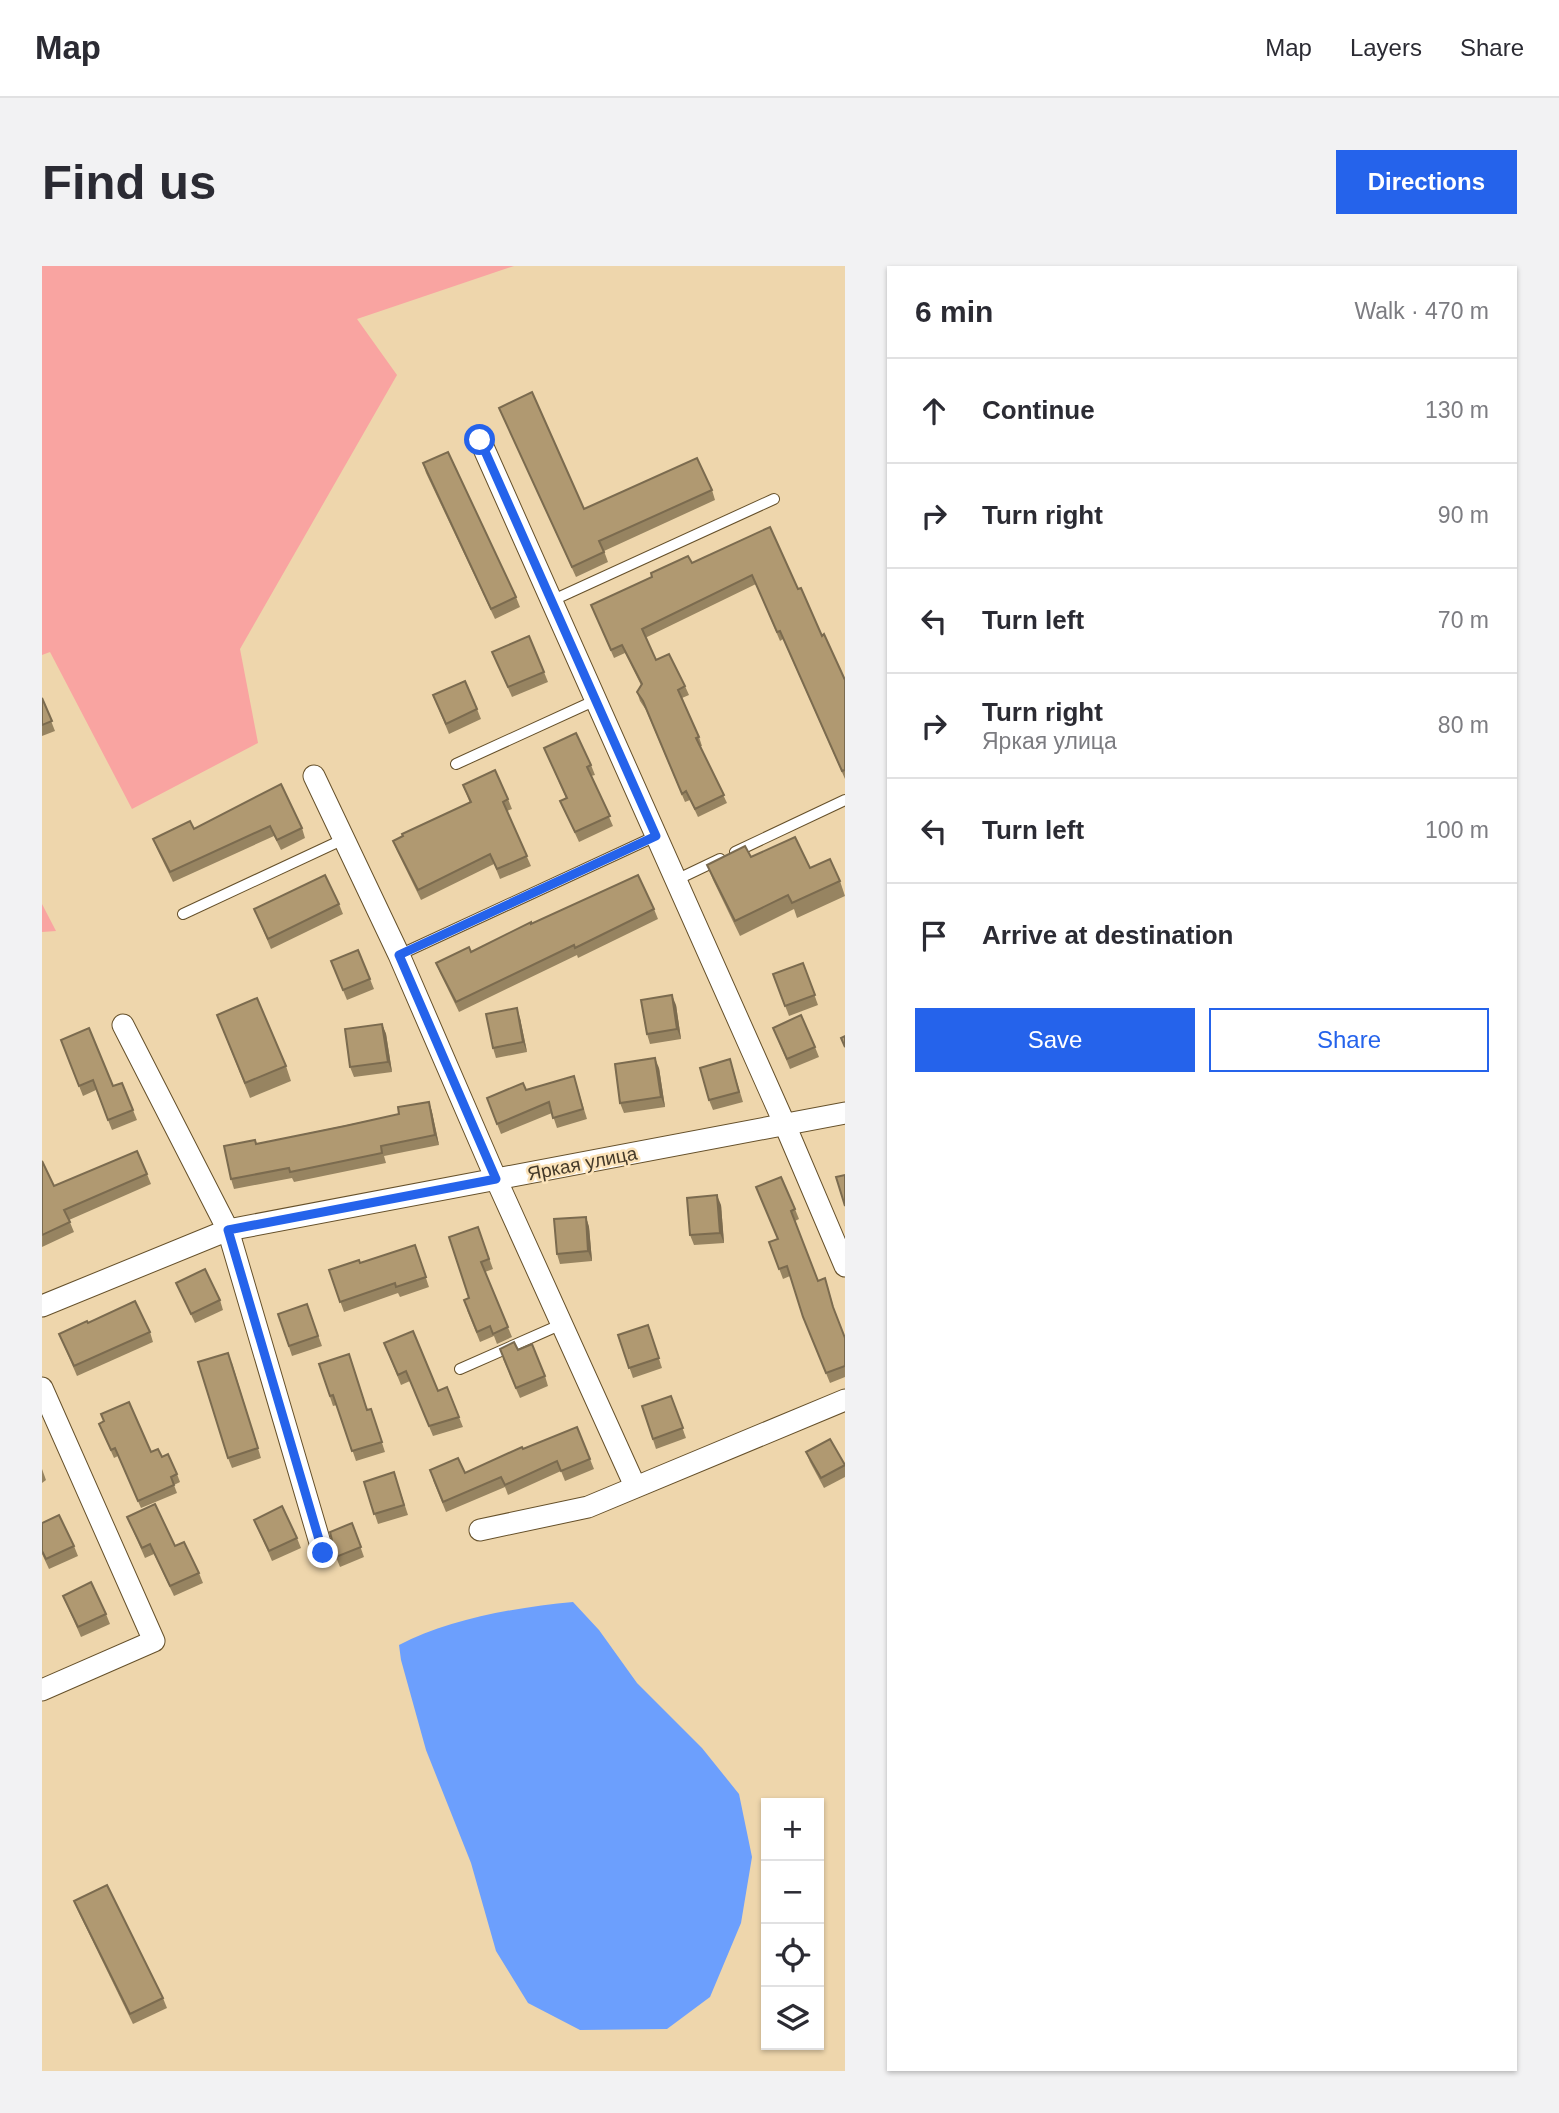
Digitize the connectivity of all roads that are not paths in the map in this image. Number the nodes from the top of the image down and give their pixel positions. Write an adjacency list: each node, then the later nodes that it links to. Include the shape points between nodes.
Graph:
1 (480, 440): 3 (street)
2 (774, 499): 3 (lane)
3 (551, 601): 4 (street)
4 (596, 700): 5 (lane); 8 (street)
5 (456, 764)
6 (314, 776): 9 (street)
7 (845, 800): 10 (lane)
8 (656, 836): 10 (street); 12 (lane)
9 (344, 839): 11 (lane); 12 (street)
10 (676, 880): 15 (street)
11 (183, 914)
12 (399, 955): 16 (street)
13 (123, 1024): 17 (street)
14 (845, 1114): 15 (street, Яркая улица)
15 (785, 1125): 16 (street, Яркая улица); 18 (street)
16 (496, 1179): 17 (street, Яркая улица); 20 (street)
17 (228, 1230): 19 (street, Яркая улица); 26 (street)
18 (845, 1266)
19 (42, 1306)
20 (562, 1324): 21 (lane); 24 (street)
21 (460, 1369)
22 (42, 1388): 27 (street, via 153,1641)
23 (845, 1400): 24 (street)
24 (635, 1486): 25 (street, via 588,1507)
25 (480, 1530)
26 (323, 1553)
27 (42, 1690)

